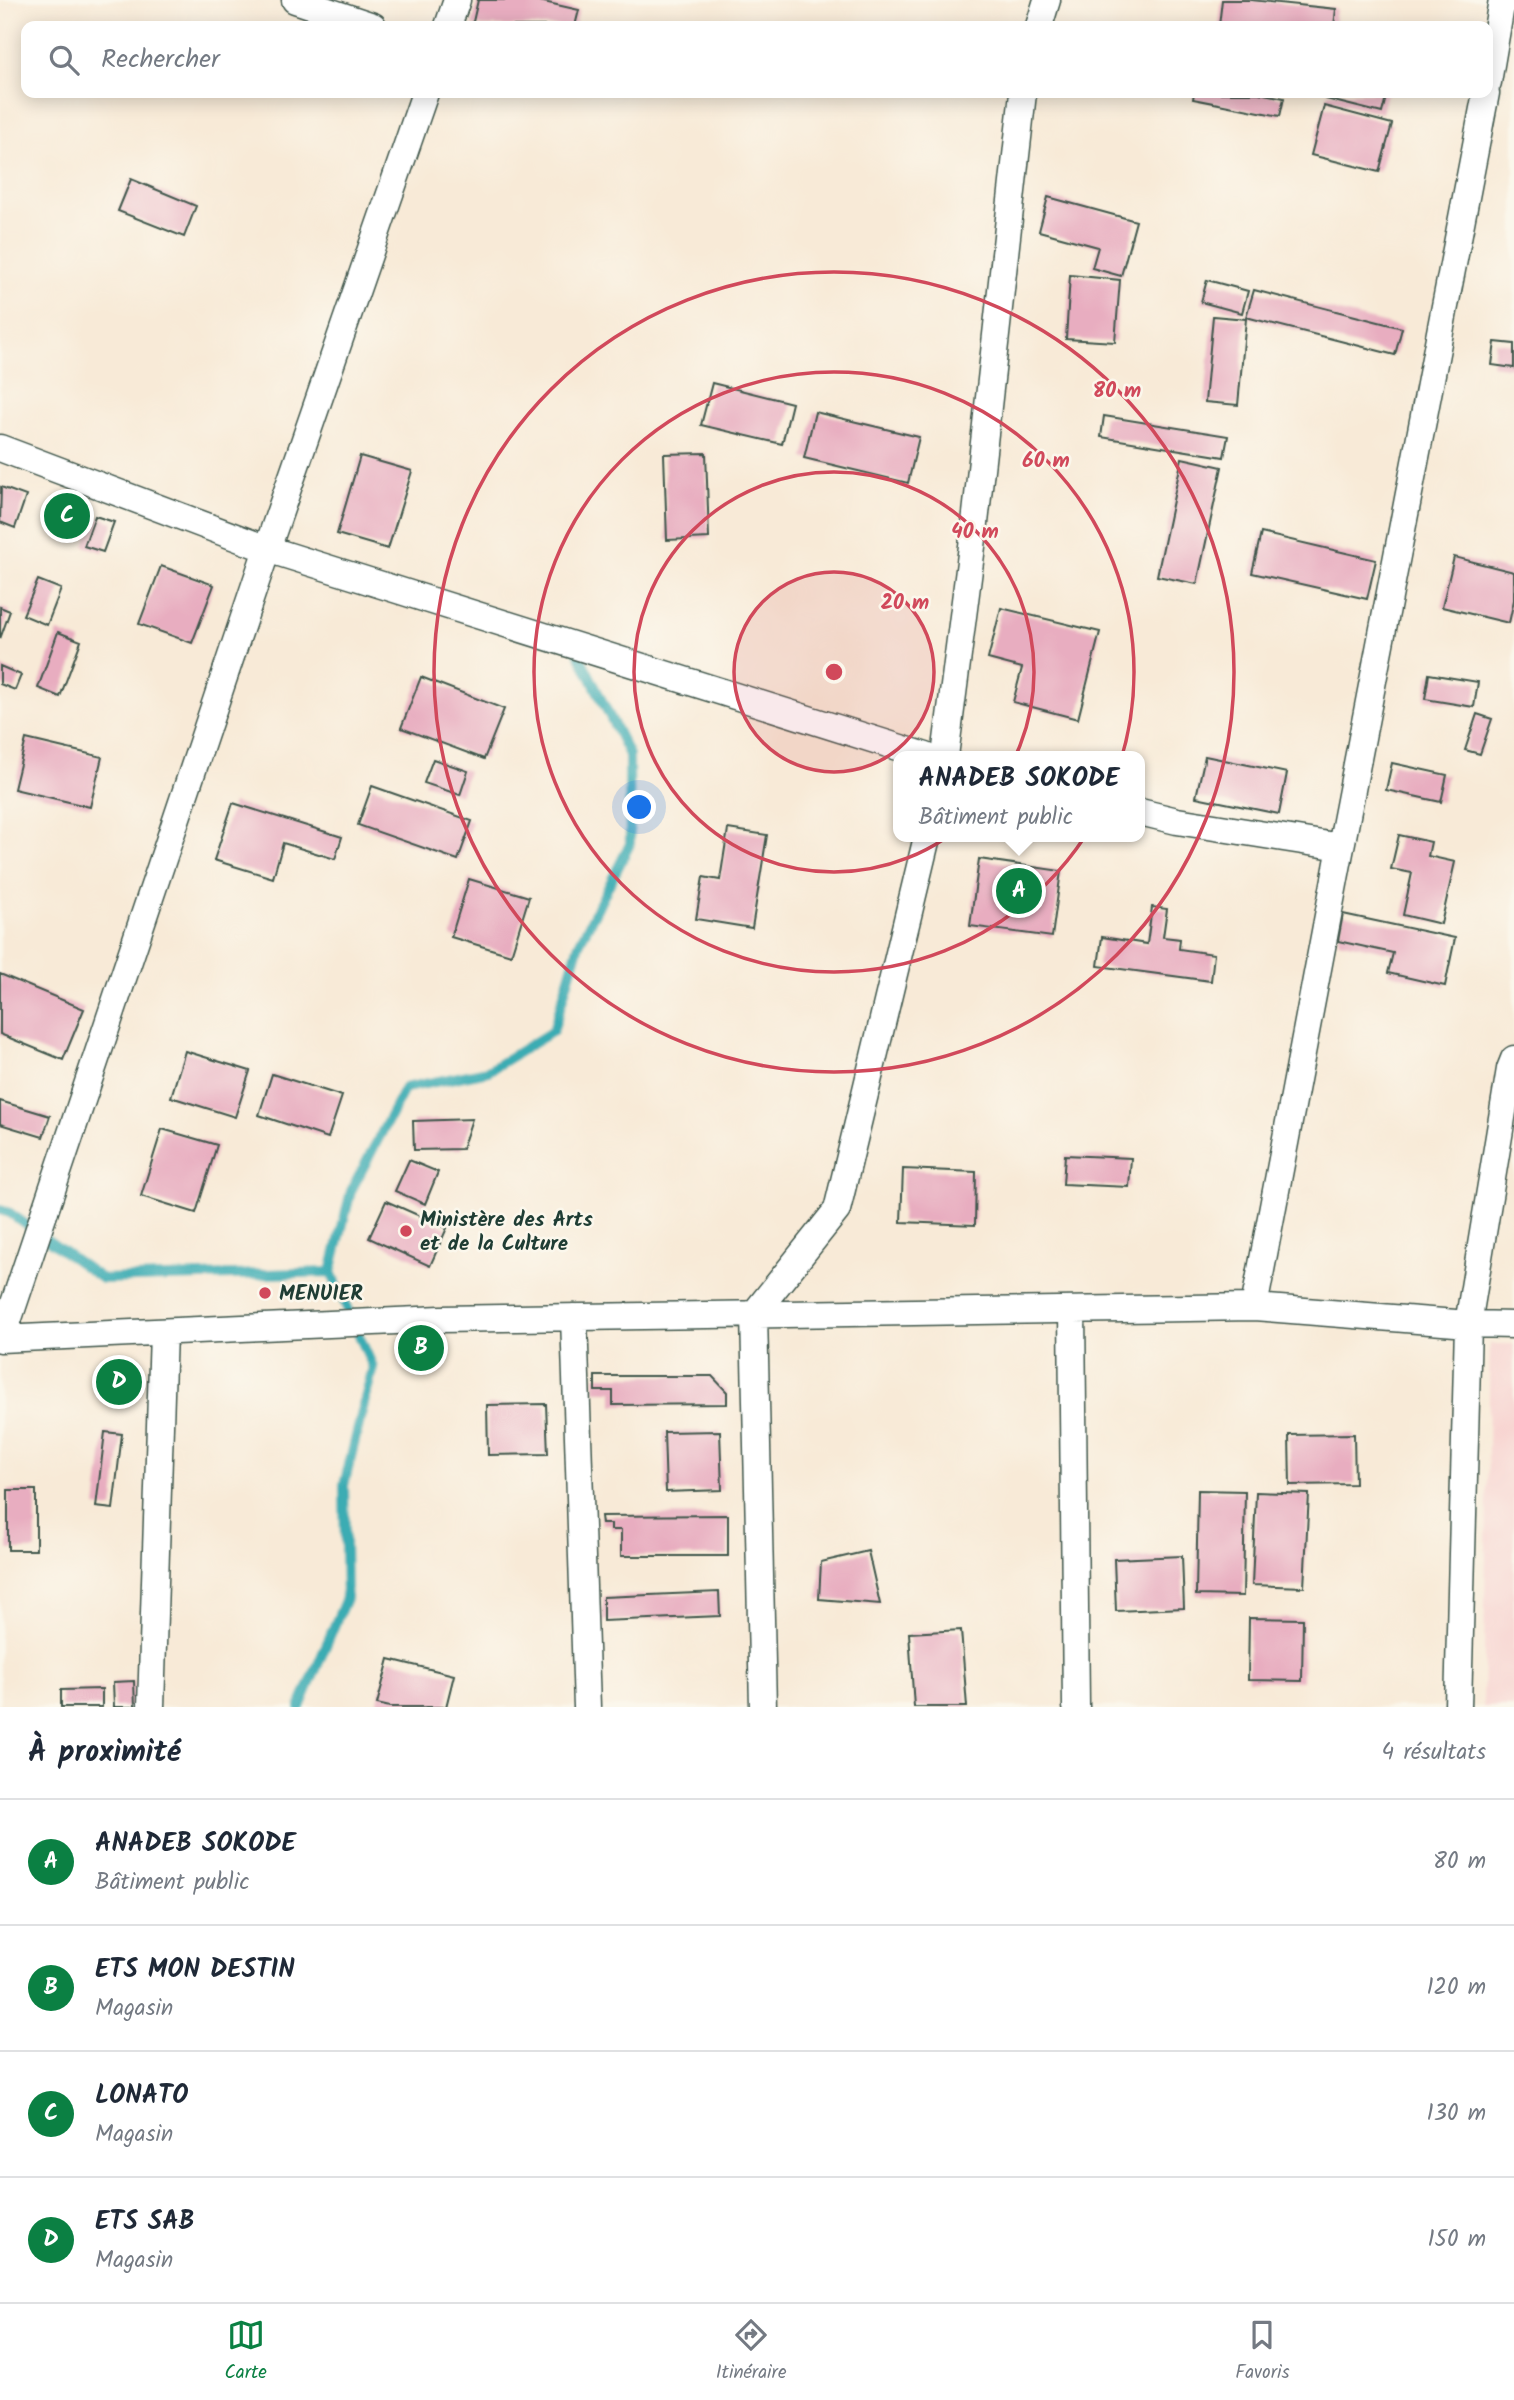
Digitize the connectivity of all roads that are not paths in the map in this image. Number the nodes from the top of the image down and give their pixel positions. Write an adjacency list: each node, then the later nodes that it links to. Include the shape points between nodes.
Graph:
1 (295, 0): 5 (street)
2 (457, 0): 6 (street)
3 (1047, 0): 7 (street)
4 (1502, 0): 8 (street)
5 (358, 21)
6 (450, 21)
7 (1041, 21)
8 (1493, 53)
9 (423, 98): 13 (street)
10 (1022, 98): 15 (street)
11 (1485, 98): 18 (street)
12 (0, 448): 13 (street)
13 (267, 549): 14 (street); 27 (street)
14 (910, 751)
15 (946, 751)
16 (1145, 812): 18 (street)
17 (926, 842): 22 (street, via 837,1210)
18 (1342, 847): 20 (street)
19 (1514, 1059): 24 (street)
20 (1254, 1307): 21 (street); 24 (street)
21 (1072, 1310): 22 (street); 31 (street)
22 (754, 1314): 23 (street); 30 (street)
23 (574, 1317): 26 (street, via 441,1318); 29 (street)
24 (1468, 1324): 25 (street); 32 (street)
25 (1514, 1325)
26 (163, 1332): 27 (street); 28 (street)
27 (1, 1339)
28 (151, 1707)
29 (587, 1707)
30 (763, 1707)
31 (1076, 1707)
32 (1458, 1707)

